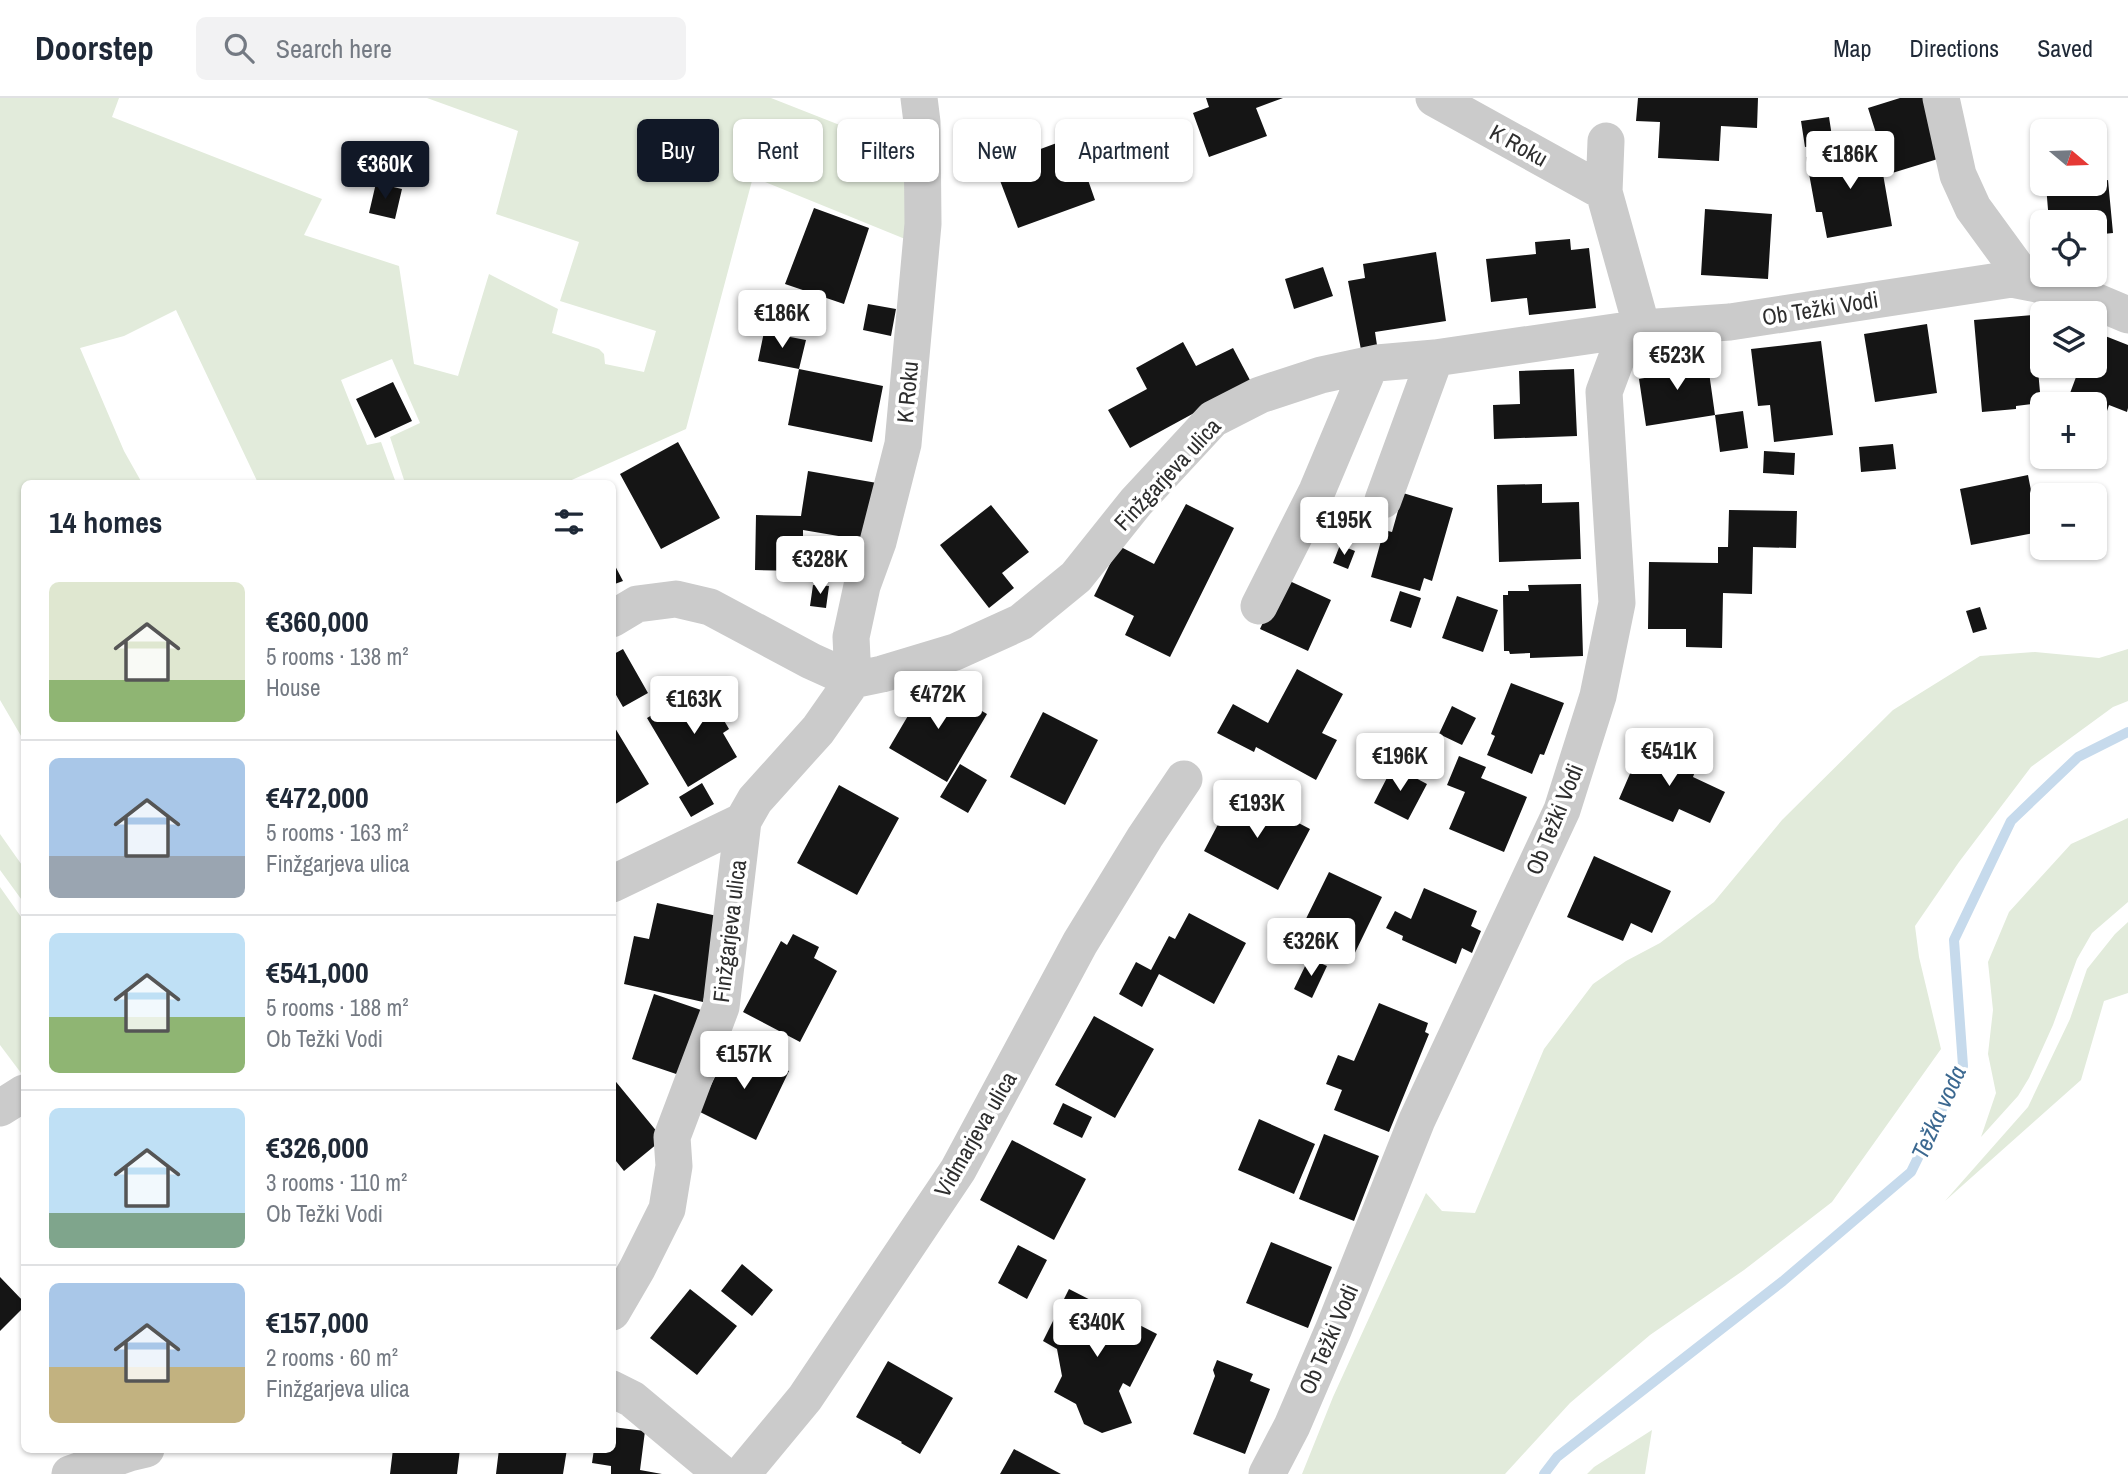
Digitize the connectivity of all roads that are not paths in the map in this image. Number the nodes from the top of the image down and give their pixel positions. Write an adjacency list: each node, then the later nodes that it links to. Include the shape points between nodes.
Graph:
1 (919, 98): 14 (street, K Roku, via 923,224 902,444 851,637)
2 (1434, 98): 5 (street, K Roku)
3 (1941, 98): 6 (street, via 1958,175 1973,208)
4 (1606, 141): 5 (street)
5 (1604, 192): 8 (street)
6 (2027, 282): 7 (street, Ob Težki Vodi, via 2071,291); 8 (street, Ob Težki Vodi, via 2012,279 1731,322)
7 (2128, 315)
8 (1642, 328): 9 (street, Finžgarjeva ulica); 26 (street, Ob Težki Vodi, via 1620,349 1604,392 1617,603 1598,696 1562,810 1418,1120 1334,1328)
9 (1436, 358): 10 (street, Finžgarjeva ulica); 11 (street)
10 (1370, 365): 12 (street, via 1317,491); 14 (street, Finžgarjeva ulica, via 1260,395 1213,419 1136,502 1076,577 1021,622 955,652)
11 (1383, 500)
12 (1259, 606)
13 (616, 617): 14 (street, via 637,604 676,599 710,607)
14 (853, 680): 16 (street, Finžgarjeva ulica)
15 (1184, 779): 25 (street, Vidmarjeva ulica, via 1080,943 958,1170 805,1398)
16 (743, 821): 17 (street, Finžgarjeva ulica); 20 (street, Finžgarjeva ulica, via 721,1007 672,1137 674,1166 667,1209)
17 (616, 882)
18 (21, 1095): 19 (street)
19 (0, 1108)
20 (616, 1305)
21 (616, 1391): 24 (street, via 632,1399)
22 (126, 1453): 23 (street)
23 (71, 1474)
24 (722, 1474)
25 (742, 1474)
26 (1267, 1474)

